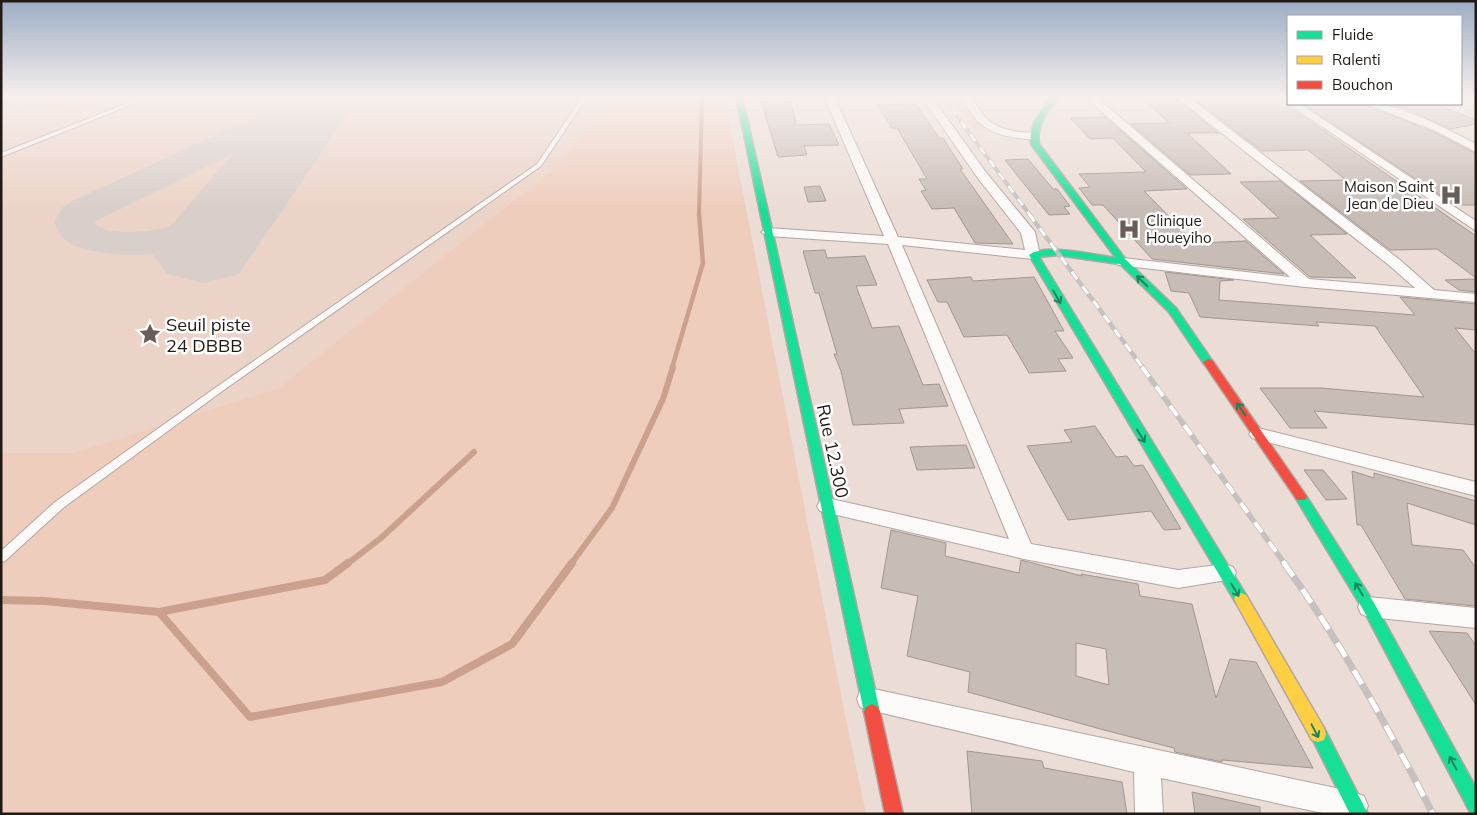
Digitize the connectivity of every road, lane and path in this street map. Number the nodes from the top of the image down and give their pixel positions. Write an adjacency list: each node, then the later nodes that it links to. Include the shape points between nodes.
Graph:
1 (54, 134): 13 (lane)
2 (560, 134): 26 (lane, via 539,165 59,506)
3 (746, 134): 15 (main road, Rue 12.300)
4 (846, 134): 16 (street)
5 (953, 134): 17 (street, via 1028,232)
6 (1003, 134): 11 (street)
7 (1134, 134): 19 (street)
8 (1229, 134): 20 (street)
9 (1338, 134): 14 (street)
10 (1449, 134): 12 (street)
11 (1032, 136): 18 (main road)
12 (1476, 149)
13 (1, 155)
14 (1476, 227)
15 (768, 232): 16 (street); 24 (main road, Rue 12.300)
16 (893, 240): 17 (street); 25 (street)
17 (1033, 255): 18 (main road, via 1057,252); 27 (main road, one-way to 27)
18 (1123, 262): 19 (street); 22 (main road, one-way to 18, via 1172,310)
19 (1305, 283): 20 (street)
20 (1430, 294): 21 (street)
21 (1476, 298)
22 (1258, 434): 23 (street); 28 (main road, one-way to 22, via 1320,525)
23 (1476, 489)
24 (827, 506): 25 (street); 30 (main road, Rue 12.300)
25 (1024, 551): 27 (street, via 1178,579)
26 (1, 558)
27 (1225, 573): 33 (main road, one-way to 33, via 1271,650)
28 (1369, 607): 29 (street); 32 (main road, one-way to 28)
29 (1476, 618)
30 (869, 698): 31 (street); 34 (main road, Rue 12.300)
31 (1147, 762): 33 (street); 35 (street)
32 (1476, 806)
33 (1357, 810)
34 (894, 814)
35 (1149, 814)

